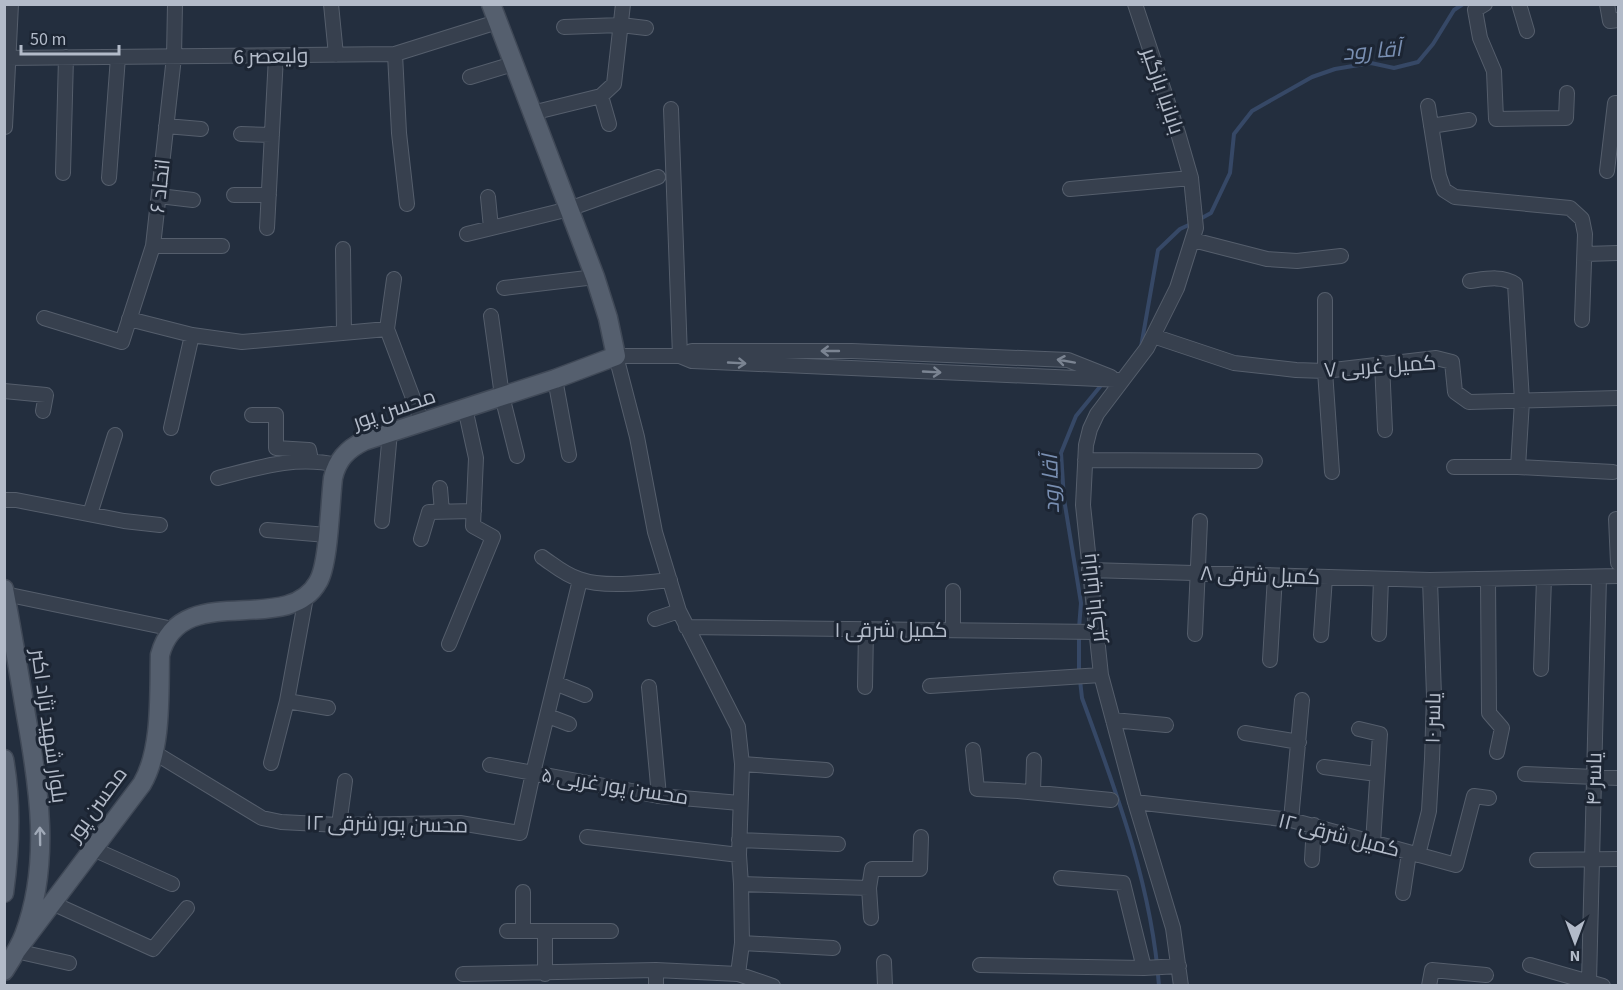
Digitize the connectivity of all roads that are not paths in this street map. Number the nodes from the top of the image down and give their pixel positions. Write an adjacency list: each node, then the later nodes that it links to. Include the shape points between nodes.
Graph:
1 (11, 4): 21 (street)
2 (175, 4): 20 (street, اتحاد ۶)
3 (331, 4): 16 (street)
4 (623, 4): 11 (street)
5 (1135, 4): 42 (street, بابانیا بازگیر)
6 (1519, 4): 14 (street)
7 (1607, 4): 10 (street)
8 (1480, 7): 24 (street, via 1480,38 1494,71 1496,119 1566,118)
9 (494, 13): 15 (street, ولیعصر 6); 22 (main road)
10 (1614, 20)
11 (621, 25): 12 (street); 13 (street); 25 (street, via 614,84)
12 (564, 27)
13 (646, 28)
14 (1527, 31)
15 (396, 54): 16 (street, ولیعصر 6); 49 (street)
16 (336, 55): 17 (street, ولیعصر 6)
17 (276, 56): 20 (street, ولیعصر 6); 37 (street)
18 (66, 57): 19 (street, ولیعصر 6); 21 (street, ولیعصر 6); 39 (street)
19 (118, 57): 20 (street, ولیعصر 6); 41 (street)
20 (174, 57): 32 (street, اتحاد ۶)
21 (6, 58): 34 (street)
22 (513, 64): 23 (street); 29 (main road)
23 (471, 77)
24 (1567, 93)
25 (601, 96): 29 (street); 31 (street)
26 (1617, 103): 38 (street)
27 (1428, 106): 33 (street)
28 (671, 109): 76 (street)
29 (532, 113): 50 (main road)
30 (1469, 120): 33 (street)
31 (609, 123)
32 (166, 126): 35 (street); 46 (street, اتحاد ۶)
33 (1431, 126): 59 (street, via 1444,190 1455,196 1570,208 1582,219)
34 (5, 127)
35 (201, 129)
36 (241, 134): 37 (street)
37 (272, 135): 45 (street)
38 (1607, 171)
39 (63, 173)
40 (658, 177): 50 (street)
41 (109, 178)
42 (1191, 178): 43 (street); 54 (street, بابانیا بازگیر)
43 (1070, 189)
44 (234, 195): 45 (street)
45 (269, 195): 51 (street)
46 (159, 196): 48 (street); 55 (street, اتحاد ۶)
47 (488, 197): 52 (street)
48 (194, 200)
49 (407, 204)
50 (569, 209): 52 (street); 61 (main road)
51 (267, 228)
52 (491, 228): 53 (street)
53 (467, 234)
54 (1194, 234): 60 (street, via 1267,259 1296,261); 73 (street, بابانیا بازگیر, via 1177,288)
55 (153, 246): 56 (street); 68 (street, اتحاد ۶)
56 (222, 246)
57 (343, 249): 71 (street)
58 (1618, 253): 59 (street)
59 (1585, 254): 69 (street)
60 (1341, 256)
61 (595, 277): 64 (street); 75 (main road)
62 (394, 279): 70 (street)
63 (1470, 281): 85 (street, via 1499,278 1515,284)
64 (504, 288)
65 (1324, 300): 79 (street)
66 (491, 316): 83 (street)
67 (45, 318): 68 (street, اتحاد ۶, via 122,342)
68 (129, 319): 72 (street)
69 (1582, 320)
70 (387, 329): 71 (street); 89 (street)
71 (345, 333): 72 (street, via 242,342)
72 (192, 335): 90 (street)
73 (1153, 336): 79 (street, کمیل غربی ۷, via 1234,363); 81 (street, بابانیا بازگیر)
74 (852, 351): 76 (street, one-way to 76, via 692,351); 78 (street); 81 (street, one-way to 74, via 1068,360)
75 (616, 356): 76 (street); 80 (main road, محسن پور); 130 (street, via 655,532)
76 (680, 356): 78 (street, one-way to 78, via 692,361)
77 (1382, 363): 79 (street, کمیل غربی ۷); 85 (street, کمیل غربی ۷, via 1436,358 1452,362 1455,392 1469,402); 91 (street)
78 (852, 369): 81 (street, one-way to 81)
79 (1325, 371): 102 (street)
80 (555, 379): 83 (main road, محسن پور); 94 (street)
81 (1121, 381): 97 (street, بابانیا بازگیر, via 1090,429)
82 (4, 390): 87 (street, via 46,395)
83 (502, 396): 86 (main road, محسن پور); 95 (street)
84 (1618, 398): 85 (street, کمیل غربی ۷)
85 (1522, 401): 101 (street)
86 (465, 408): 89 (main road, محسن پور); 107 (street, via 476,458)
87 (43, 411)
88 (252, 415): 96 (street, via 276,415 276,448 309,450)
89 (422, 422): 92 (main road, محسن پور)
90 (171, 428)
91 (1385, 430)
92 (390, 432): 99 (main road, محسن پور, via 354,445); 111 (street)
93 (115, 435): 109 (street)
94 (570, 455)
95 (517, 456)
96 (311, 460): 99 (street); 104 (street, via 271,464)
97 (1085, 460): 98 (street); 120 (street, بابانیا بازگیر, via 1083,505)
98 (1255, 461)
99 (337, 465): 115 (main road)
100 (1454, 467): 101 (street)
101 (1518, 467): 103 (street)
102 (1332, 472)
103 (1613, 472)
104 (218, 478)
105 (440, 488): 108 (street)
106 (4, 500): 109 (street)
107 (474, 511): 108 (street); 145 (street, via 473,526 493,537)
108 (442, 512): 117 (street, via 429,512)
109 (90, 514): 113 (street)
110 (1616, 519): 116 (street)
111 (382, 521)
112 (1200, 521): 121 (street)
113 (160, 525)
114 (267, 530): 115 (street)
115 (327, 535): 134 (main road, via 323,572)
116 (1618, 538): 119 (street)
117 (421, 539)
118 (542, 557): 129 (street)
119 (1618, 563)
120 (1089, 570): 121 (street, کمیل شرقی ۸); 141 (street, بابانیا بازگیر)
121 (1197, 573): 122 (street, کمیل شرقی ۸); 142 (street)
122 (1275, 576): 124 (street, کمیل شرقی ۸); 146 (street)
123 (1618, 576): 125 (street, کمیل شرقی ۸)
124 (1325, 577): 127 (street, کمیل شرقی ۸); 144 (street)
125 (1599, 577): 126 (street, کمیل شرقی ۸); 177 (street, یاسر ۴)
126 (1544, 578): 128 (street, کمیل شرقی ۸); 147 (street)
127 (1381, 579): 131 (street, کمیل شرقی ۸); 143 (street)
128 (1488, 579): 131 (street, کمیل شرقی ۸); 165 (street, via 1489,713 1502,728)
129 (580, 580): 130 (street, via 633,584); 149 (street, محسن پور شرقی ۱۲)
130 (670, 580): 135 (street)
131 (1430, 580): 195 (street, یاسر ۱۰, via 1434,696 1429,811)
132 (952, 591): 140 (street)
133 (5, 592): 138 (street); 201 (main road, بلوار شهید نژاد اکبر, one-way to 133, via 39,793)
134 (306, 597): 138 (main road, via 288,606 191,618); 155 (street)
135 (679, 611): 136 (street); 137 (street)
136 (655, 619)
137 (686, 627): 139 (street, کمیل شرقی ۱); 170 (street, via 738,727)
138 (173, 629): 166 (main road, محسن پور, via 160,655)
139 (866, 629): 140 (street, کمیل شرقی ۱); 152 (street)
140 (953, 630): 141 (street, کمیل شرقی ۱)
141 (1095, 632): 148 (street, بابانیا بازگیر)
142 (1195, 634)
143 (1379, 634)
144 (1321, 635)
145 (448, 644)
146 (1270, 660)
147 (1541, 669)
148 (1101, 675): 150 (street); 158 (street, بابانیا بازگیر)
149 (555, 683): 153 (street); 157 (street, محسن پور شرقی ۱۲)
150 (930, 686)
151 (649, 687): 181 (street)
152 (865, 687)
153 (585, 695)
154 (1302, 700): 163 (street)
155 (287, 701): 156 (street); 169 (street)
156 (328, 708)
157 (548, 716): 159 (street); 174 (street, محسن پور شرقی ۱۲)
158 (1113, 720): 160 (street); 184 (street, بابانیا بازگیر)
159 (569, 724)
160 (1167, 725)
161 (1359, 729): 175 (street, via 1380,734)
162 (1245, 734): 163 (street)
163 (1299, 742): 186 (street)
164 (973, 750): 180 (street, via 977,789)
165 (1497, 752)
166 (155, 753): 187 (street, محسن پور شرقی ۱۲, via 262,818); 194 (main road, محسن پور, via 142,784)
167 (4, 759): 208 (main road, via 9,795 9,859)
168 (1034, 760): 180 (street)
169 (271, 764)
170 (742, 764): 173 (street); 185 (street)
171 (490, 765): 174 (street, محسن پور غربی ۵)
172 (1324, 767): 175 (street)
173 (826, 770)
174 (533, 773): 181 (street, محسن پور غربی ۵); 187 (street, محسن پور شرقی ۱۲, via 520,833 460,823)
175 (1377, 774): 192 (street)
176 (1525, 774): 177 (street)
177 (1594, 777): 178 (street); 197 (street, یاسر ۴)
178 (1618, 778)
179 (345, 781): 187 (street)
180 (1033, 792): 183 (street)
181 (659, 796): 185 (street, محسن پور غربی ۵)
182 (1489, 798): 195 (street, کمیل شرقی ۱۲, via 1474,796 1456,865)
183 (1111, 800)
184 (1135, 802): 186 (street, کمیل شرقی ۱۲); 224 (street, بابانیا بازگیر, via 1173,928)
185 (740, 803): 191 (street)
186 (1291, 820): 188 (street, کمیل شرقی ۱۲)
187 (339, 825)
188 (1314, 825): 192 (street, کمیل شرقی ۱۲); 199 (street)
189 (587, 837): 196 (street)
190 (921, 837): 206 (street, via 920,870 872,869)
191 (739, 840): 193 (street); 196 (street)
192 (1373, 843): 195 (street, کمیل شرقی ۱۲)
193 (838, 844)
194 (93, 849): 203 (main road, محسن پور); 204 (street)
195 (1414, 854): 209 (street, یاسر ۱۰)
196 (739, 855): 205 (street)
197 (1592, 859): 198 (street); 200 (street); 231 (street, یاسر ۴)
198 (1618, 859)
199 (1312, 860)
200 (1537, 860)
201 (39, 865): 203 (main road, via 49,879); 219 (main road, بلوار شهید نژاد اکبر, via 30,914)
202 (1061, 878): 224 (street, via 1123,883)
203 (69, 880): 210 (main road, محسن پور)
204 (172, 884)
205 (741, 884): 206 (street); 217 (street)
206 (869, 888): 212 (street)
207 (523, 892): 214 (street)
208 (4, 893)
209 (1403, 893)
210 (52, 903): 211 (street, via 153,949); 219 (main road, محسن پور)
211 (187, 908)
212 (871, 918)
213 (507, 931): 214 (street)
214 (523, 931): 215 (street)
215 (545, 931): 216 (street); 228 (street)
216 (611, 931)
217 (742, 943): 218 (street); 229 (street)
218 (833, 948)
219 (16, 951): 221 (street); 226 (main road, بلوار شهید نژاد اکبر)
220 (884, 962): 234 (street)
221 (69, 963)
222 (980, 965): 224 (street)
223 (1530, 965): 231 (street)
224 (1160, 967): 235 (street, بابانیا بازگیر)
225 (656, 970): 228 (street); 229 (street); 232 (street)
226 (4, 971)
227 (464, 974): 228 (street)
228 (545, 974)
229 (738, 974): 233 (street)
230 (1486, 975): 236 (street, via 1432,970)
231 (1589, 982): 237 (street)
232 (656, 986)
233 (773, 986)
234 (885, 986)
235 (1181, 986)
236 (1429, 986)
237 (1603, 986)

